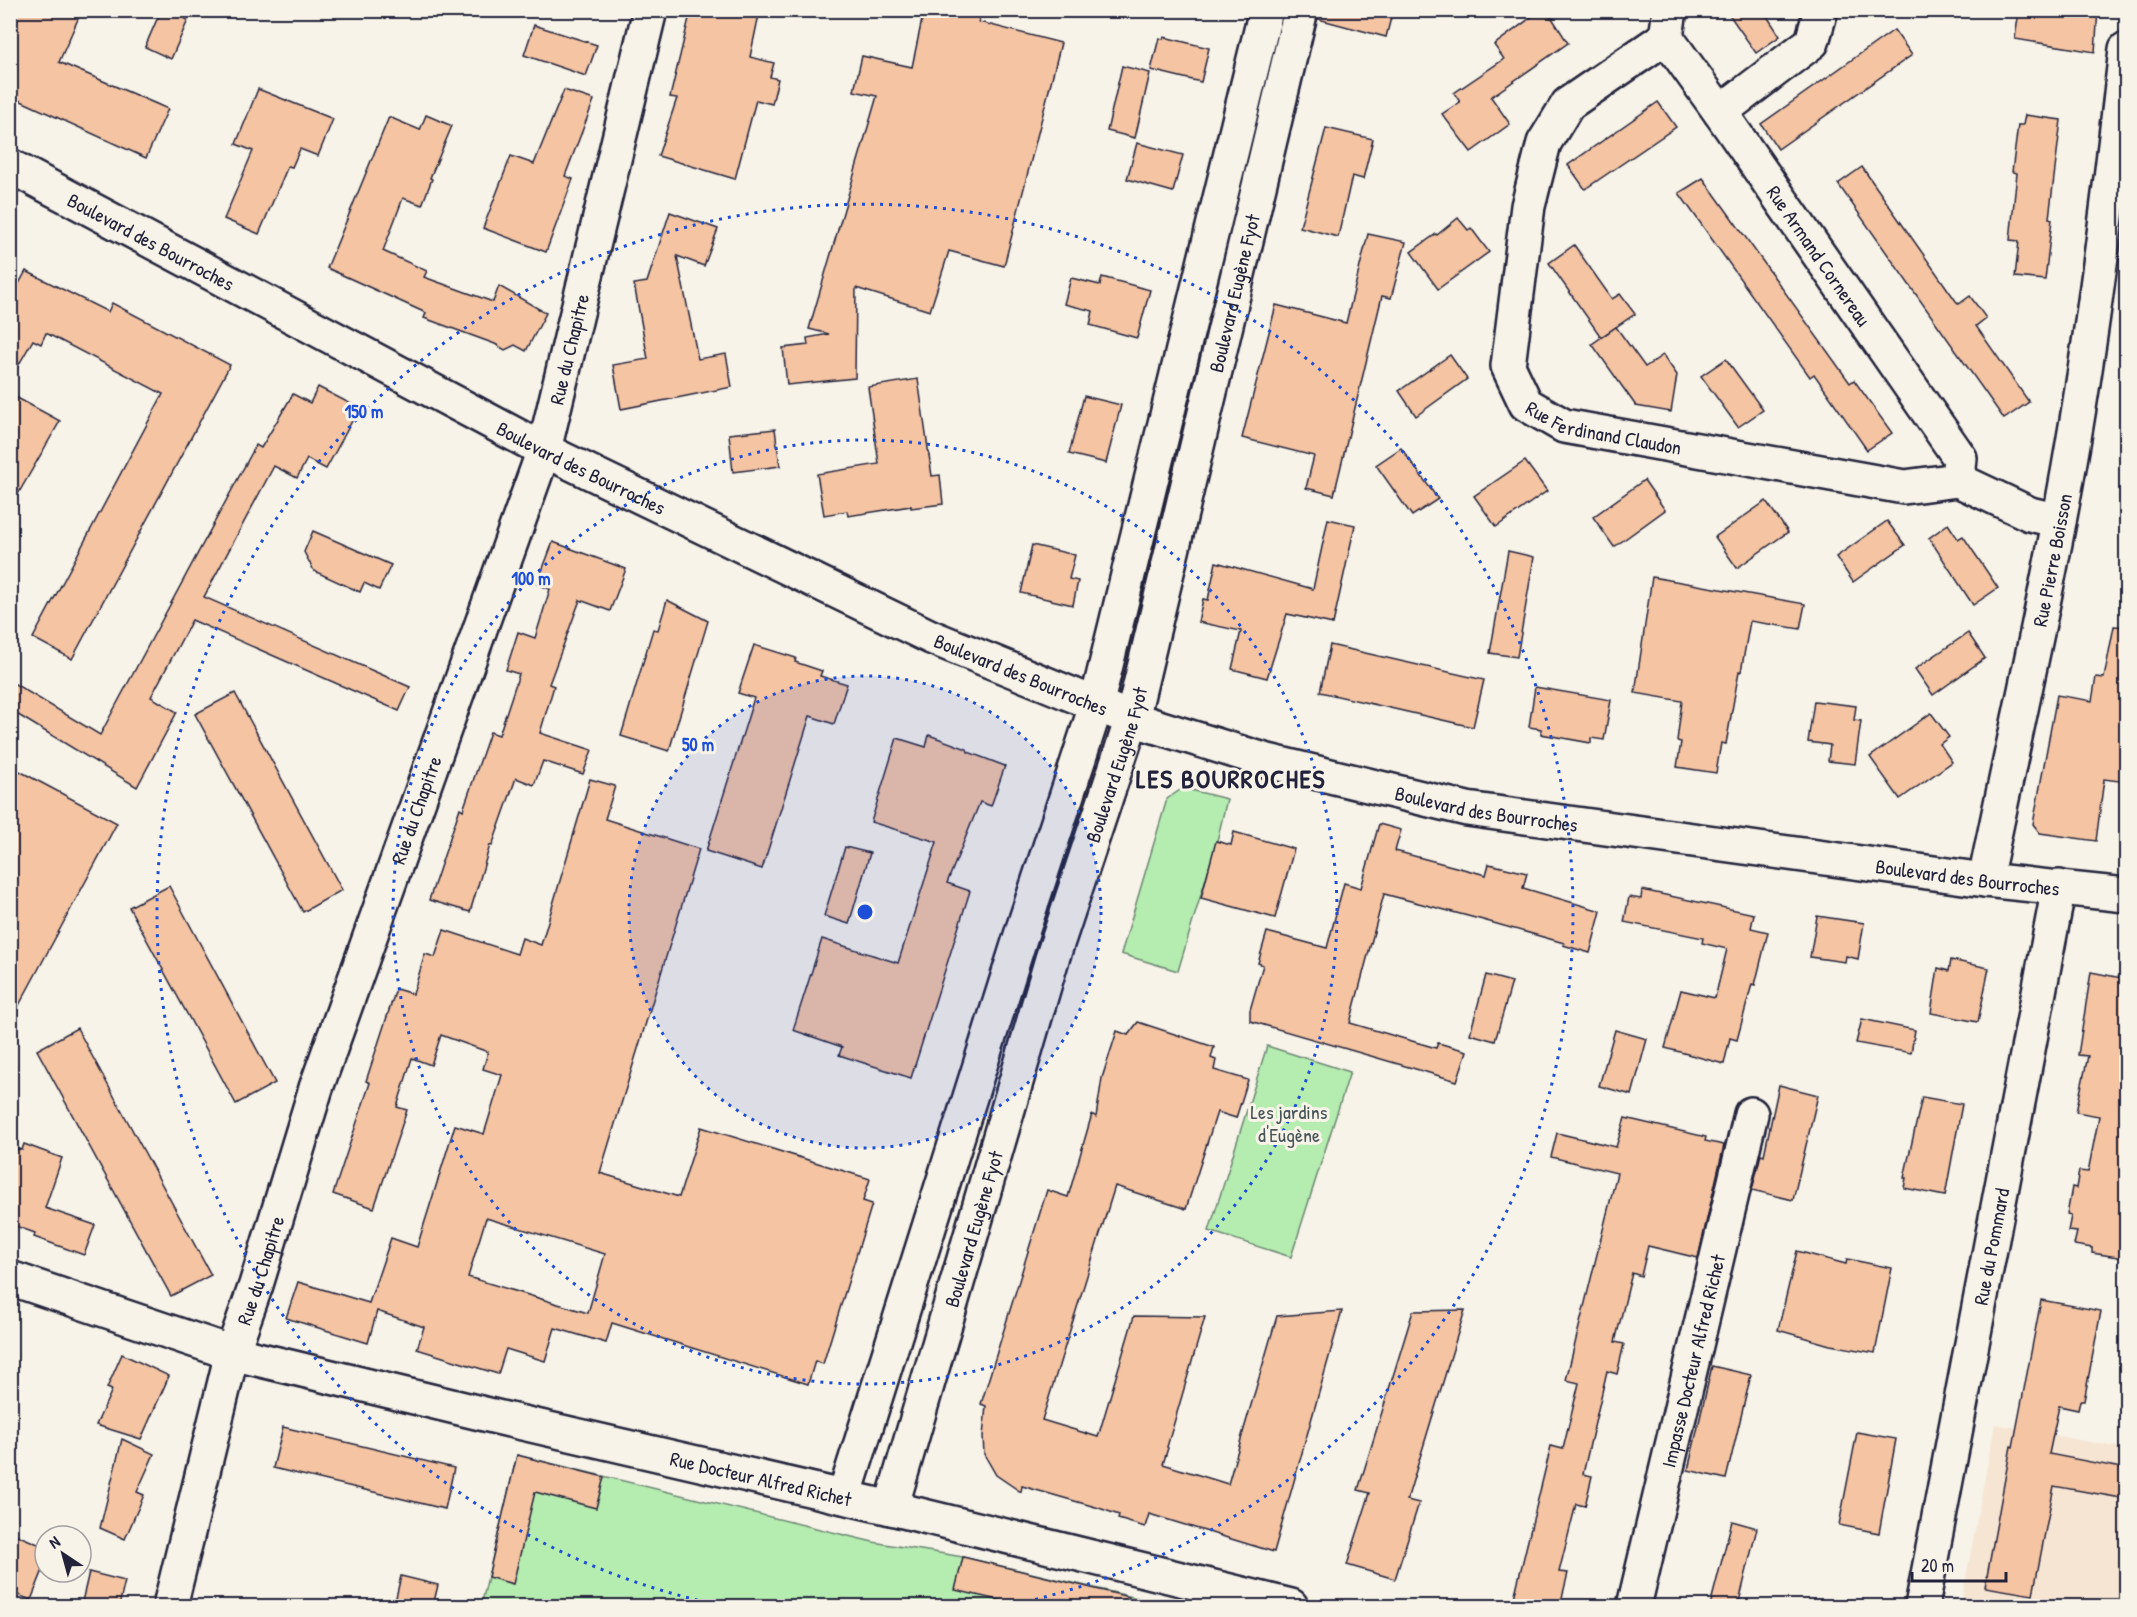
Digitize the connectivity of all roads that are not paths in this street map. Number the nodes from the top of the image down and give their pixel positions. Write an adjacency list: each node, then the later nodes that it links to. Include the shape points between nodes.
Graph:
1 (650, 10): 10 (street, Rue du Chapitre)
2 (1266, 10): 13 (street, Boulevard Eugène Fyot)
3 (1301, 10): 14 (street, Boulevard Eugène Fyot)
4 (1821, 10): 7 (street, via 1812,42)
5 (1668, 24): 7 (street, Rue Armand Cornereau); 11 (street, Rue Ferdinand Claudon, via 1568,104 1544,143 1528,206 1508,366 1526,404 1564,426 1904,487)
6 (2127, 49): 9 (street, Rue Pierre Boisson)
7 (1720, 112): 11 (street, Rue Armand Cornereau, via 1960,458)
8 (10, 166): 10 (street, Boulevard des Bourroches)
9 (2116, 240): 12 (street, Rue Pierre Boisson)
10 (544, 450): 13 (street, Boulevard des Bourroches, via 931,637); 20 (street, Rue du Chapitre, via 316,1088)
11 (1958, 480): 12 (street, via 2030,514)
12 (2059, 521): 15 (street, Rue Pierre Boisson)
13 (1096, 706): 14 (street, Boulevard des Bourroches); 21 (street, Boulevard Eugène Fyot)
14 (1132, 719): 15 (street, Boulevard des Bourroches, via 1264,760 1467,809); 22 (street, Boulevard Eugène Fyot, via 1052,959)
15 (1985, 879): 16 (street, Boulevard des Bourroches)
16 (2059, 887): 17 (street, Boulevard des Bourroches); 26 (street, Rue du Pommard)
17 (2127, 895)
18 (1751, 1114): 25 (street, Impasse Docteur Alfred Richet)
19 (10, 1278): 20 (street, Rue Docteur Alfred Richet)
20 (232, 1353): 21 (street, Rue Docteur Alfred Richet); 23 (street, Rue du Chapitre)
21 (844, 1497): 22 (street, Rue Docteur Alfred Richet)
22 (891, 1508): 24 (street, Rue Docteur Alfred Richet)
23 (170, 1606)
24 (1291, 1606)
25 (1634, 1606)
26 (1922, 1606)

